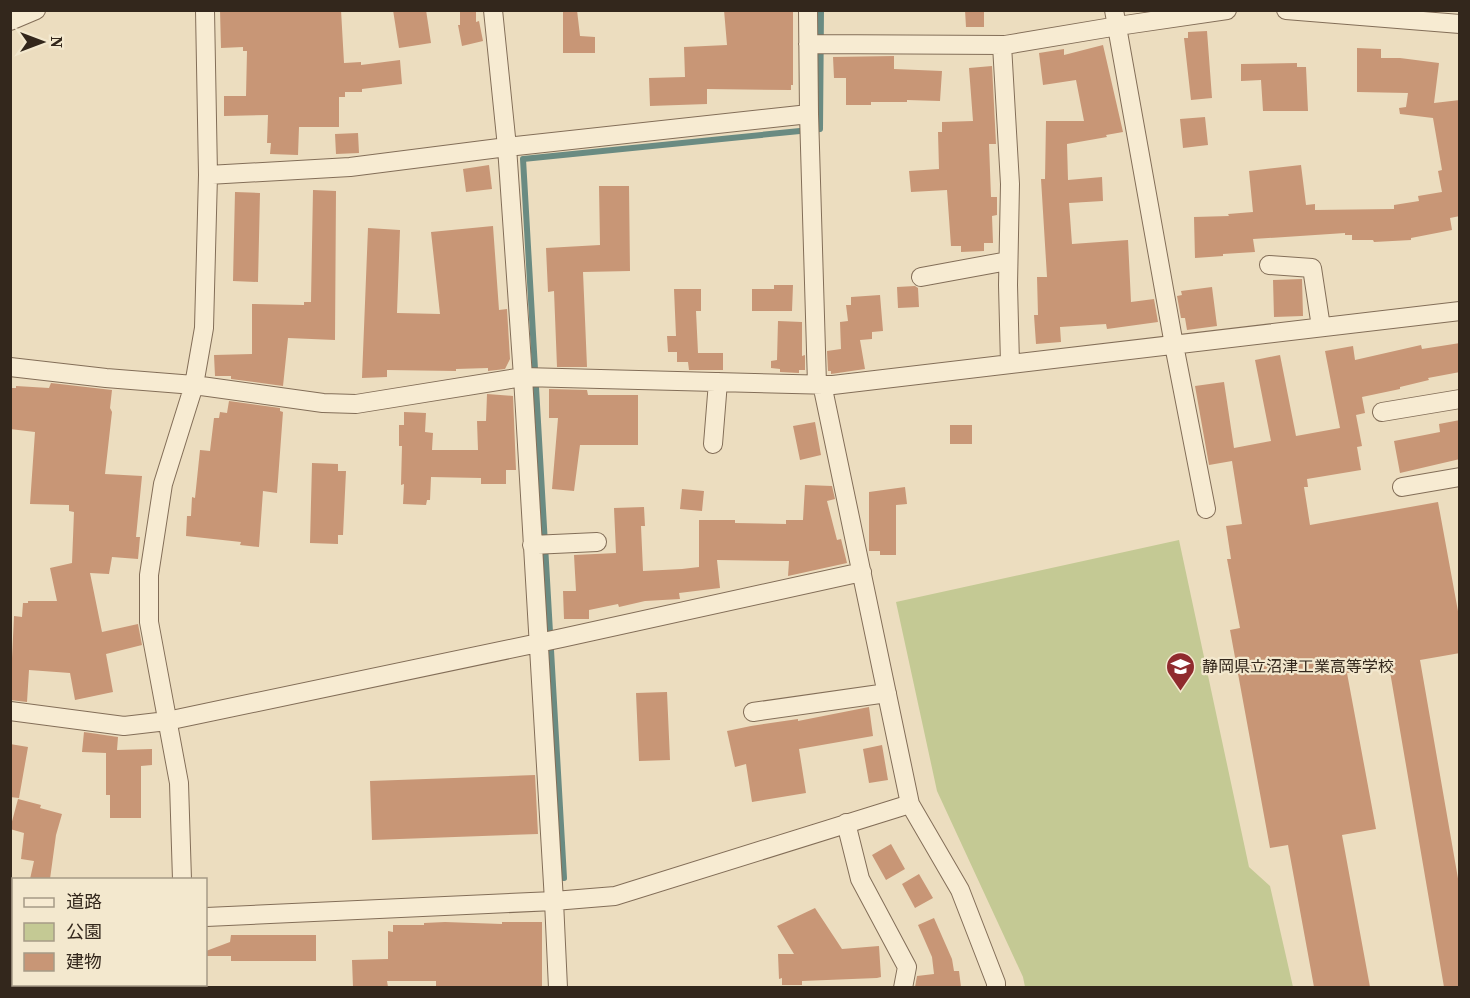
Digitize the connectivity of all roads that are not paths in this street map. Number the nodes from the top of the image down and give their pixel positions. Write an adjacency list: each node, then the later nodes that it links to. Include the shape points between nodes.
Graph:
1 (36, 10): 8 (street)
2 (205, 10): 14 (street)
3 (493, 10): 13 (street)
4 (808, 10): 10 (street)
5 (1227, 10): 7 (street)
6 (1286, 10): 9 (street)
7 (1116, 18): 11 (street); 20 (street)
8 (10, 21)
9 (1460, 24)
10 (808, 44): 11 (street); 12 (street)
11 (1002, 45): 15 (street, via 1010,184)
12 (809, 114): 13 (street); 25 (street)
13 (507, 147): 14 (street, via 350,167); 23 (street)
14 (208, 175): 26 (street, via 204,328)
15 (1008, 261): 17 (street); 21 (street)
16 (1269, 265): 19 (street, via 1312,268)
17 (921, 277)
18 (1460, 310): 19 (street)
19 (1321, 327): 20 (street)
20 (1174, 345): 21 (street); 32 (street)
21 (1010, 364): 25 (street)
22 (10, 367): 26 (street)
23 (523, 377): 24 (street); 26 (street, via 356,404); 34 (street)
24 (718, 382): 25 (street); 29 (street)
25 (819, 384): 35 (street)
26 (194, 385): 40 (street, via 163,484 149,575 149,622)
27 (1460, 399): 28 (street)
28 (1382, 412)
29 (713, 444)
30 (1460, 477): 31 (street)
31 (1402, 487)
32 (1206, 509)
33 (597, 542): 34 (street)
34 (532, 545): 36 (street)
35 (862, 572): 36 (street); 37 (street)
36 (538, 643): 40 (street); 44 (street)
37 (887, 693): 39 (street); 41 (street)
38 (10, 711): 40 (street, via 124,726)
39 (753, 712)
40 (167, 721): 43 (street, via 179,783)
41 (910, 804): 42 (street); 48 (street, via 960,890)
42 (846, 823): 44 (street, via 615,896); 47 (street, via 860,879 906,968)
43 (182, 878)
44 (554, 901): 45 (street); 46 (street)
45 (207, 917)
46 (558, 987)
47 (903, 987)
48 (996, 987)

